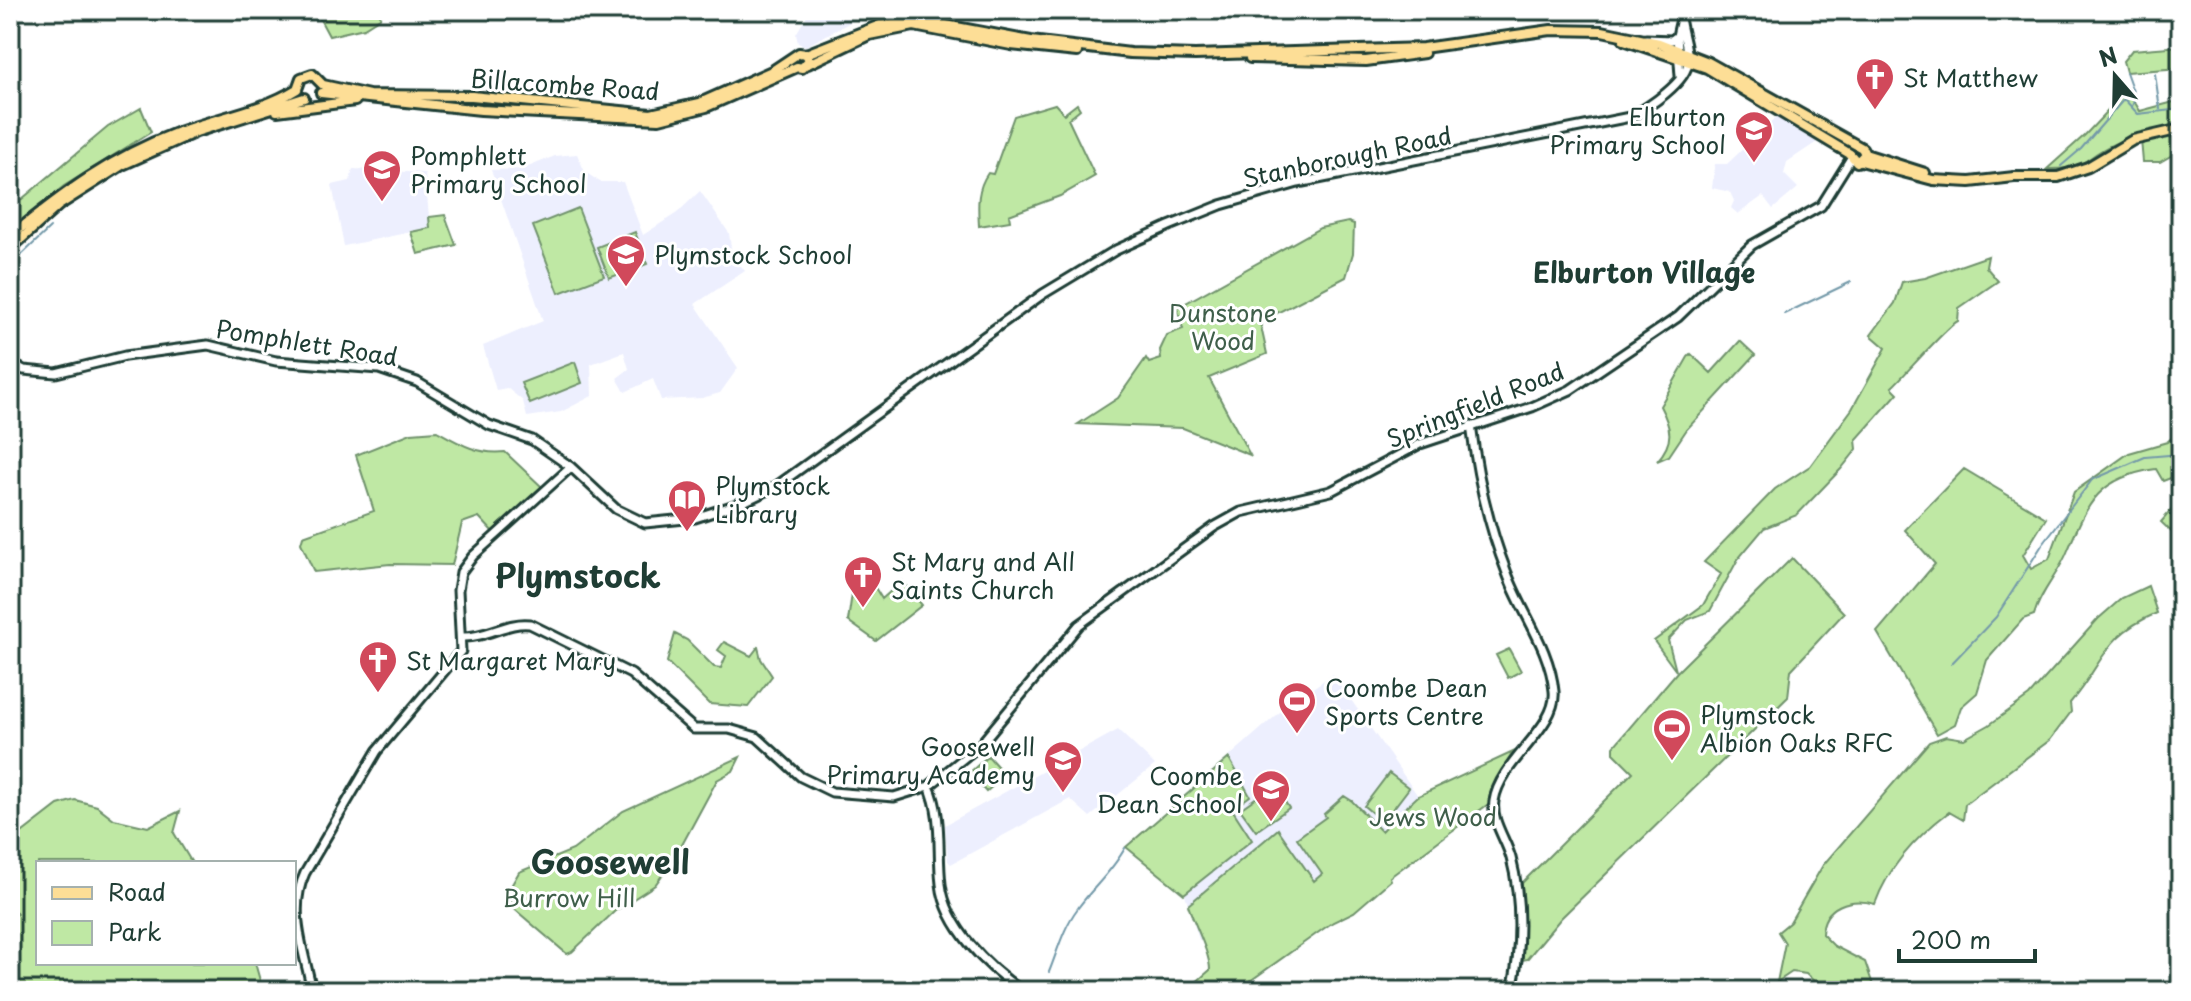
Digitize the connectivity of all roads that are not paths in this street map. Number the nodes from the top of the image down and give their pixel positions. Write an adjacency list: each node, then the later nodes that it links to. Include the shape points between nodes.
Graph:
1 (1683, 10): 2 (street)
2 (1681, 23): 3 (street); 7 (street)
3 (1677, 36): 4 (street); 7 (street)
4 (1645, 40): 5 (main road, via 1602,31 1551,30 1423,48); 7 (main road)
5 (1358, 48): 6 (main road); 8 (main road, via 1363,54)
6 (1331, 49): 9 (main road, via 1130,53 919,20 880,25); 10 (main road, via 1349,50)
7 (1684, 56): 8 (main road, via 1582,33); 22 (main road); 27 (street, Stanborough Road, via 1679,78 1652,105 1624,119 1298,183 1221,205 1142,237 1043,294 775,487 712,513 674,522 636,520 616,509)
8 (1389, 57): 10 (main road)
9 (807, 59): 10 (main road, via 869,35 914,26 1011,45 1113,56); 11 (main road); 11 (main road, via 799,53)
10 (1352, 60)
11 (795, 62): 15 (main road, Billacombe Road, via 700,103 656,114); 19 (main road, Billacombe Road, via 706,107 669,118)
12 (297, 89): 13 (main road, Billacombe Road, via 308,74 319,78); 16 (main road); 23 (main road, Billacombe Road, via 123,157 57,197)
13 (322, 89): 14 (main road, Billacombe Road); 16 (main road, Billacombe Road, via 314,99); 17 (main road, Billacombe Road)
14 (439, 96): 15 (main road, Billacombe Road); 18 (main road, via 466,99)
15 (472, 96): 19 (main road, via 477,106)
16 (304, 98): 20 (main road, Billacombe Road)
17 (388, 101): 18 (main road, Billacombe Road); 20 (main road, Billacombe Road)
18 (467, 109): 19 (main road, Billacombe Road)
19 (501, 110)
20 (249, 116): 24 (main road, Billacombe Road, via 177,139 101,176)
21 (2181, 129): 22 (main road, via 2133,140 2070,175 1955,181)
22 (1856, 156): 26 (street, Springfield Road, via 1821,206 1752,245 1678,317 1584,382 1532,407)
23 (10, 237)
24 (10, 249)
25 (13, 362): 27 (street, Pomphlett Road, via 34,371 67,372 125,356 208,345 276,361 379,369 417,382 489,425 532,440)
26 (1471, 425): 29 (street, Springfield Road, via 1420,444 1331,491 1228,517 1079,625 980,745); 32 (street, via 1502,560 1535,631 1555,696 1549,714 1502,780 1494,803 1517,895)
27 (571, 467): 28 (street, via 461,572)
28 (463, 637): 29 (street, via 530,624 631,674 694,729 747,732 801,777 832,792 894,797); 30 (street, via 453,662 377,751 301,882 298,934)
29 (929, 786): 31 (street, via 946,900 966,939)
30 (312, 991)
31 (1022, 991)
32 (1512, 991)

